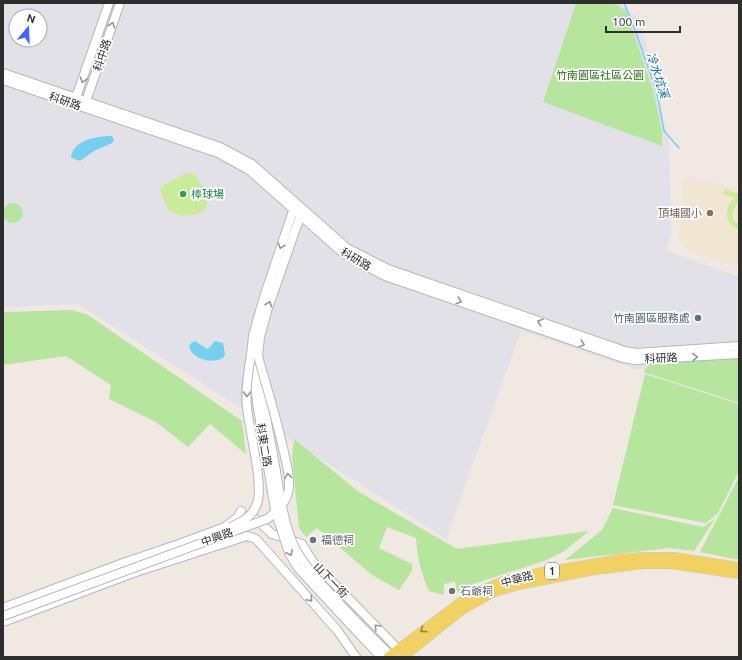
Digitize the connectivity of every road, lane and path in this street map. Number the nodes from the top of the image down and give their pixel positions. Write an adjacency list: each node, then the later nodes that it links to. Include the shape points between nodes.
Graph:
1 (109, 3): 5 (street, 科中路, one-way to 5)
2 (120, 3): 6 (street, 科中路, one-way to 2)
3 (3, 73): 5 (street, 科研路)
4 (3, 80): 5 (street, 科研路)
5 (74, 101): 6 (street, 科研路)
6 (85, 105): 7 (street, 科研路, via 220,147 252,164)
7 (294, 205): 8 (street, 科研路); 11 (street, 科東二路, one-way to 11, via 260,309 253,336)
8 (302, 212): 9 (street, 科研路, one-way to 8, via 636,353 625,351 388,269 346,248); 10 (street, 科研路, one-way to 10, via 344,254 385,276 623,358 635,360); 11 (street, 科東二路, one-way to 8, via 265,318)
9 (739, 346)
10 (739, 354)
11 (255, 355): 20 (street, 中興路, one-way to 20, bridge, via 247,373 247,405 258,482 257,503 251,515 240,523); 21 (street, 中興路, one-way to 11, bridge, via 267,519 278,511 286,500 289,477 282,443); 25 (street, 科東二路, bridge, via 264,406 275,510 289,553 298,568)
12 (241, 511): 14 (street, 中興路, via 238,517)
13 (250, 517): 14 (street, 中興路); 15 (street, 山下一街)
14 (225, 527): 19 (street, 中興路)
15 (272, 534): 16 (street, via 263,537); 23 (street, 山下一街, one-way to 15, via 313,562 302,544)
16 (262, 545): 22 (street, 中興路, via 256,539 247,536 133,573); 24 (street, 中興路, one-way to 24, via 337,630)
17 (739, 567): 23 (main road, 中華路 / 1, one-way to 23, via 673,557 642,557 518,577 469,596)
18 (739, 574): 23 (main road, 中華路 / 1, via 670,564 643,564 589,571 519,585 494,592 463,609)
19 (3, 608)
20 (3, 611)
21 (3, 616)
22 (3, 622)
23 (402, 654): 25 (main road, 中華路 / 1)
24 (356, 657)
25 (388, 657)

